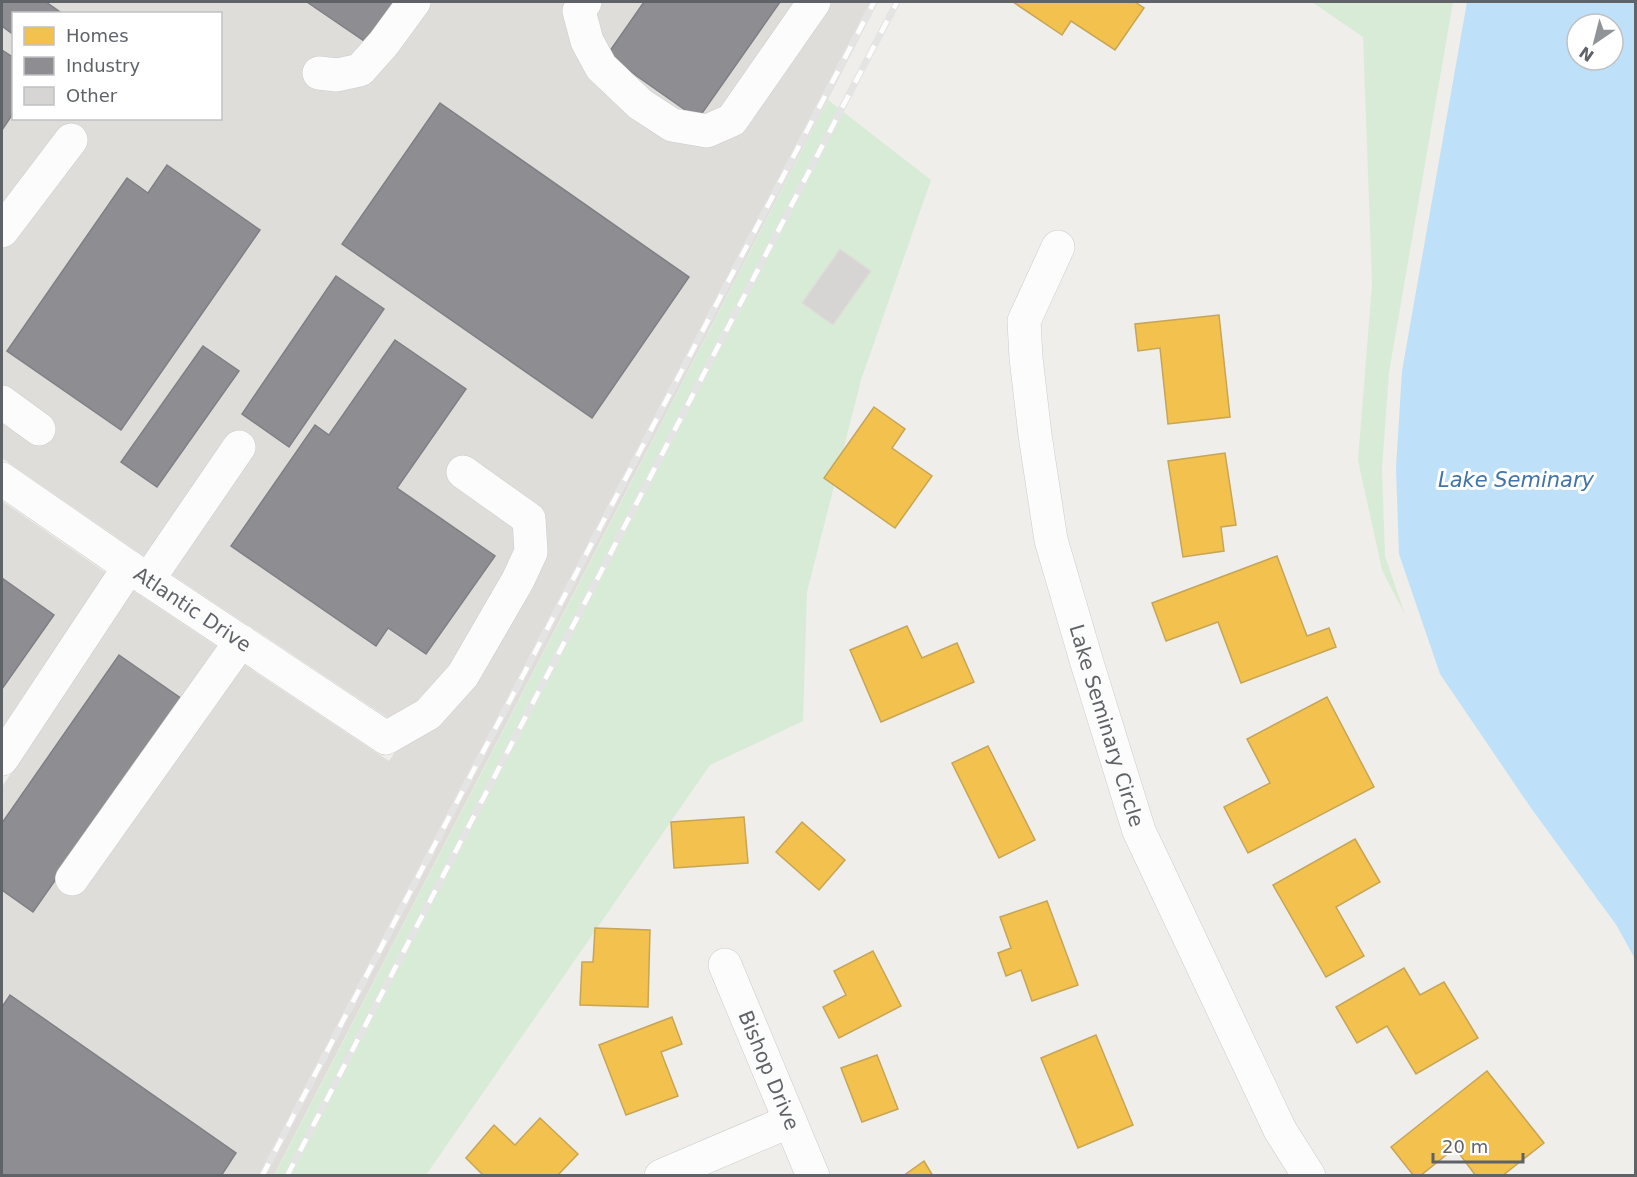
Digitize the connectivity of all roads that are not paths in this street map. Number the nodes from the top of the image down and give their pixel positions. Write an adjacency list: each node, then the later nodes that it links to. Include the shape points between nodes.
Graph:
1 (414, 2): 4 (street, via 360,70)
2 (585, 2): 3 (street, via 579,11 587,40 601,67 640,104 672,125 707,131 732,120)
3 (814, 2)
4 (319, 74)
5 (71, 140): 6 (street)
6 (2, 231)
7 (1058, 247): 21 (street, Lake Seminary Circle, via 1024,321 1035,435 1051,540 1139,831 1280,1130)
8 (2, 402): 9 (street)
9 (39, 429)
10 (239, 447): 13 (street)
11 (463, 472): 14 (street, Atlantic Drive, via 529,519 531,552 463,675 428,714 387,738)
12 (2, 479): 13 (street, Atlantic Drive)
13 (138, 573): 14 (street, Atlantic Drive); 15 (street)
14 (241, 641): 16 (street)
15 (2, 759)
16 (72, 879)
17 (726, 965): 18 (street, Bishop Drive)
18 (790, 1121): 19 (street); 20 (street, Bishop Drive)
19 (661, 1176)
20 (813, 1176)
21 (1309, 1176)

